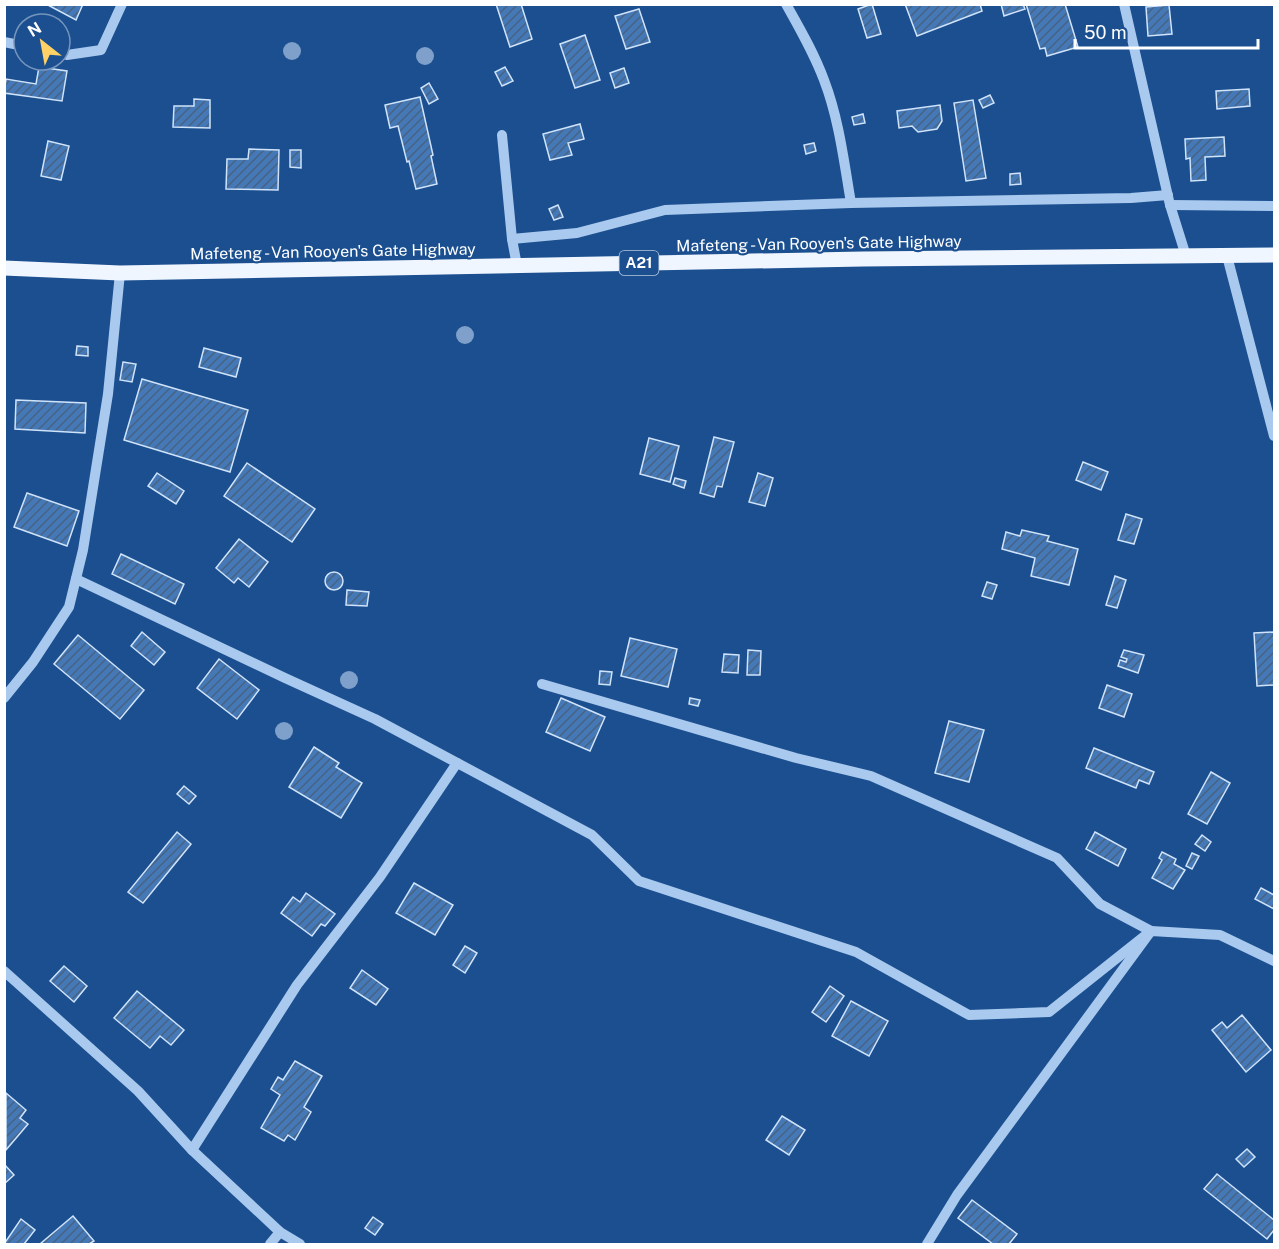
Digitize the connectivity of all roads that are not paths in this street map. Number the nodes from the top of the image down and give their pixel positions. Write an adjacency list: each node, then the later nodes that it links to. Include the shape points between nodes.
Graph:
1 (122, 4): 4 (street, via 101,51)
2 (786, 4): 7 (street, via 825,81)
3 (1124, 4): 6 (street)
4 (72, 54)
5 (502, 135): 9 (street)
6 (1169, 200): 7 (street); 8 (street); 11 (street)
7 (851, 203): 9 (street, via 665,210 577,234)
8 (1275, 206)
9 (512, 239): 13 (street)
10 (1275, 255): 12 (main road, Mafeteng - Van Rooyen's Gate Highway / A21)
11 (1186, 256): 12 (main road, Mafeteng - Van Rooyen's Gate Highway / A21); 13 (main road, Mafeteng - Van Rooyen's Gate Highway / A21)
12 (1227, 256): 16 (street)
13 (517, 266): 15 (main road, Mafeteng - Van Rooyen's Gate Highway / A21)
14 (4, 268): 15 (main road, Mafeteng - Van Rooyen's Gate Highway / A21)
15 (120, 273): 17 (street, via 108,394)
16 (1275, 436)
17 (76, 579): 19 (street, via 69,607); 20 (street, via 375,719)
18 (542, 684): 21 (street, via 871,776 1057,858 1101,904)
19 (4, 698)
20 (457, 763): 21 (street, via 592,835 639,881 856,952 969,1015 1049,1012); 24 (street, via 380,877 297,985)
21 (1151, 931): 22 (street, via 1220,935); 28 (street, via 957,1195)
22 (1275, 961)
23 (4, 971): 24 (street, via 138,1091)
24 (192, 1150): 25 (street)
25 (280, 1232): 26 (street); 27 (street)
26 (270, 1245)
27 (300, 1245)
28 (927, 1245)

